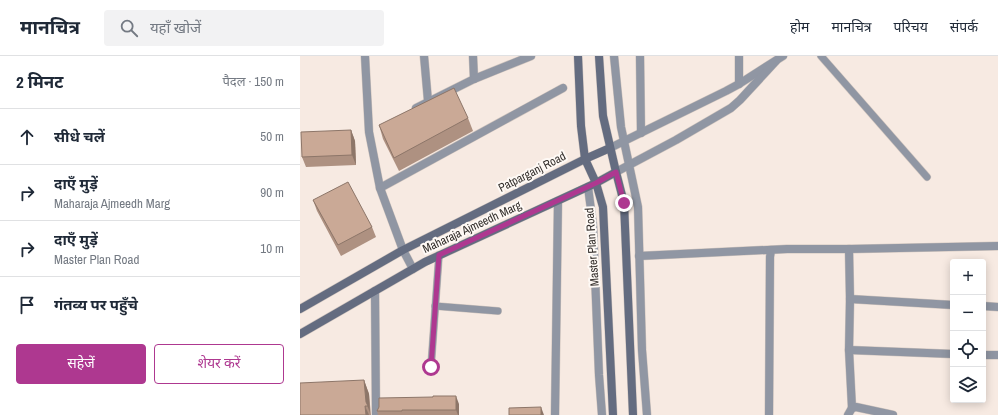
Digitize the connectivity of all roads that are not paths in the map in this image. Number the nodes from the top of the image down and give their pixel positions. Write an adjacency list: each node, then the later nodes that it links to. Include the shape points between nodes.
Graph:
1 (365, 56): 26 (street)
2 (424, 56): 16 (street)
3 (473, 56): 13 (street)
4 (531, 56): 13 (street)
5 (578, 56): 21 (main road, Master Plan Road)
6 (599, 56): 20 (main road, via 603,116)
7 (614, 56): 19 (street)
8 (640, 56): 18 (street)
9 (739, 56): 14 (street)
10 (783, 56): 12 (street, Patparganj Road)
11 (822, 56): 24 (lane)
12 (776, 61): 14 (street, Patparganj Road); 22 (street, Patparganj Road, via 731,108)
13 (474, 79): 16 (street)
14 (740, 84): 18 (street, Patparganj Road)
15 (563, 88): 26 (street)
16 (428, 101): 17 (street)
17 (408, 111)
18 (641, 133): 19 (street, Patparganj Road)
19 (624, 141): 20 (street, Patparganj Road); 22 (street)
20 (610, 148): 21 (main road, Patparganj Road); 23 (main road)
21 (585, 158): 25 (main road, Master Plan Road); 30 (main road, Patparganj Road)
22 (630, 166): 23 (street, Patparganj Road); 33 (street, via 638,207)
23 (616, 172): 25 (main road, Maharaja Ajmeedh Marg); 54 (main road, via 624,203)
24 (927, 177)
25 (592, 185): 27 (main road, Maharaja Ajmeedh Marg); 52 (street); 53 (main road, Master Plan Road, via 603,207)
26 (380, 188): 30 (street)
27 (558, 201): 32 (main road, Maharaja Ajmeedh Marg); 51 (street)
28 (998, 246): 29 (street)
29 (849, 249): 31 (street); 36 (street)
30 (403, 250): 34 (street); 41 (main road, Patparganj Road)
31 (771, 250): 33 (street); 56 (street)
32 (439, 255): 34 (main road, Maharaja Ajmeedh Marg); 38 (lane)
33 (639, 256): 55 (street)
34 (413, 269): 35 (main road, Maharaja Ajmeedh Marg)
35 (375, 291): 43 (main road, Maharaja Ajmeedh Marg); 50 (street)
36 (850, 299): 37 (street); 44 (street)
37 (950, 305)
38 (436, 306): 42 (lane); 48 (lane)
39 (986, 306): 40 (street)
40 (998, 307)
41 (300, 309)
42 (498, 311)
43 (300, 334)
44 (849, 350): 45 (street); 49 (street)
45 (950, 354)
46 (986, 355): 47 (street)
47 (998, 355)
48 (431, 367)
49 (850, 411): 57 (street, via 856,407)
50 (376, 415)
51 (555, 415)
52 (602, 415)
53 (613, 415)
54 (633, 415)
55 (647, 415)
56 (769, 415)
57 (893, 415)

